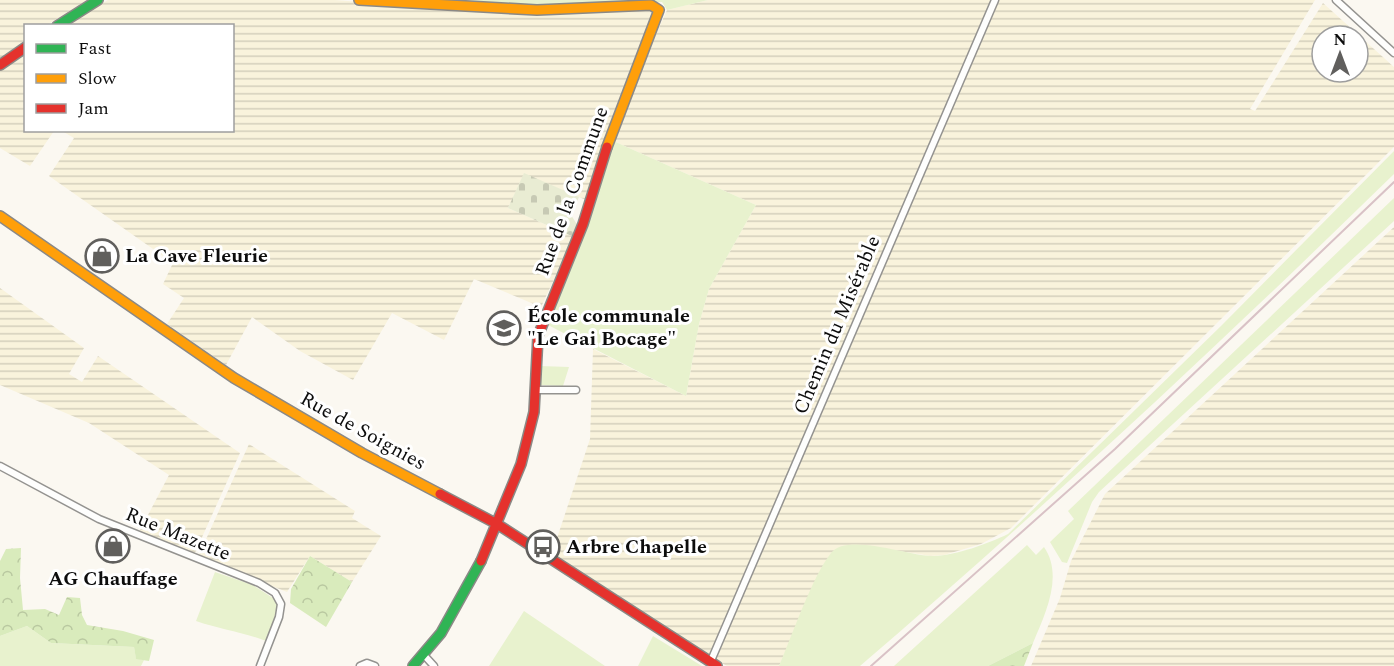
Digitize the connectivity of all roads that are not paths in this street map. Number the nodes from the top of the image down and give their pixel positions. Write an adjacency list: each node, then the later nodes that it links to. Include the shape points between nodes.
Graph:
1 (98, 0): 5 (street)
2 (359, 0): 10 (street, Rue de la Commune, via 507,10 658,7 658,17 603,154 583,224 541,324)
3 (994, 0): 15 (street, Chemin du Misérable)
4 (1336, 0): 7 (street)
5 (60, 24)
6 (24, 47): 8 (street)
7 (1394, 53)
8 (0, 65)
9 (0, 216): 13 (street, Rue de Soignies, via 234,378 362,453)
10 (535, 390): 11 (street); 13 (street, Rue de la Commune, via 529,438)
11 (576, 390)
12 (0, 466): 16 (street, Rue Mazette, via 99,519 275,593 281,604 279,617)
13 (496, 524): 14 (street, Rue de la Commune, via 466,592); 15 (street, Rue de Soignies)
14 (423, 654): 19 (street, Rue de la Commune); 20 (street)
15 (713, 664)
16 (260, 666)
17 (360, 666): 18 (street)
18 (375, 666)
19 (413, 666)
20 (434, 666)

